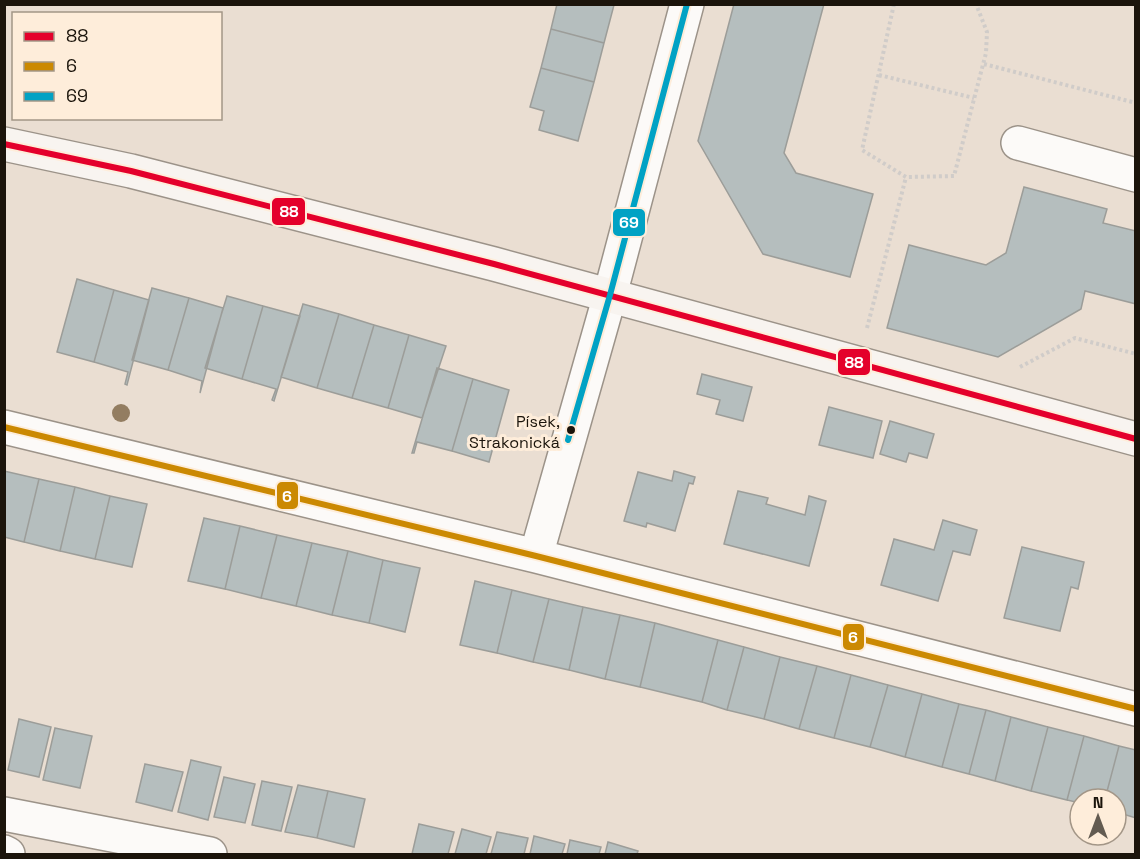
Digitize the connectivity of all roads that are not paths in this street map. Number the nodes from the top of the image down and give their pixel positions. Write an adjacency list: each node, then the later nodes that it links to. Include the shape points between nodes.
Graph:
1 (687, 4): 5 (street)
2 (1018, 143): 4 (street)
3 (4, 144): 5 (main road, via 131,171)
4 (1136, 175)
5 (610, 295): 7 (main road); 8 (street)
6 (4, 427): 8 (street)
7 (1136, 439)
8 (536, 556): 9 (street)
9 (1136, 709)
10 (4, 814): 11 (street)
11 (210, 855)

